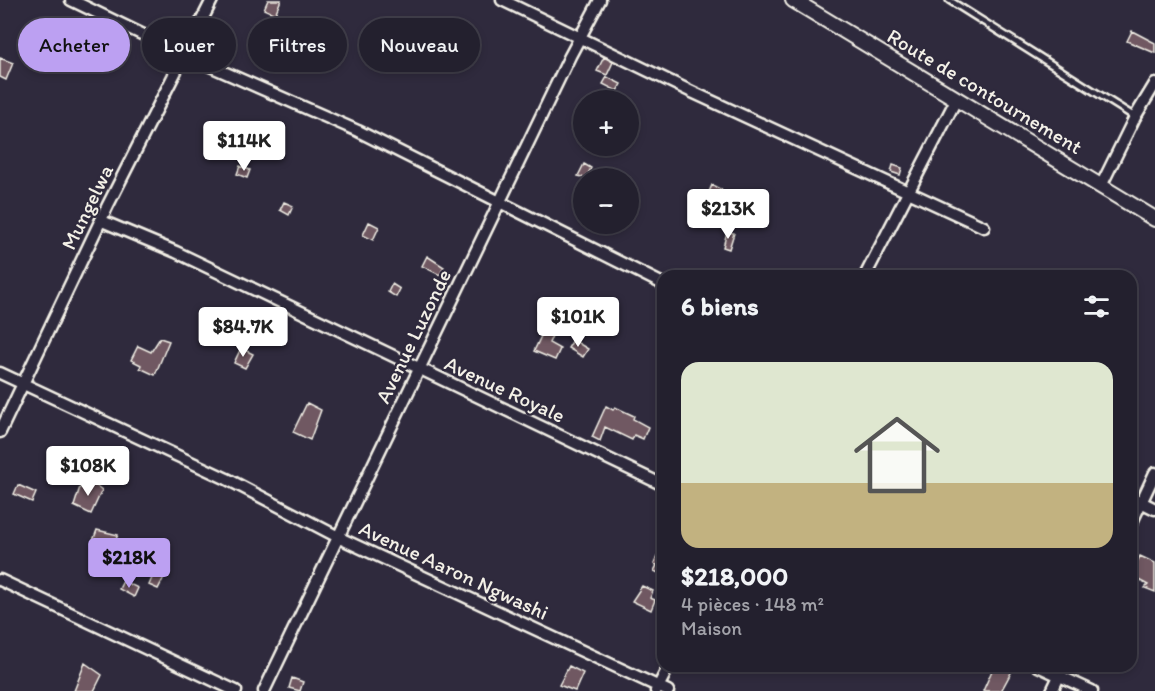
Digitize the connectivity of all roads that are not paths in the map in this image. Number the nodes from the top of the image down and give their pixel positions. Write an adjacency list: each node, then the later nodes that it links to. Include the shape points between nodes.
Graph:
1 (71, 0): 8 (street)
2 (212, 0): 7 (street, Mungelwa)
3 (502, 0): 9 (street)
4 (600, 0): 9 (street, Avenue Luzonde)
5 (793, 0): 13 (street, Route de contournement)
6 (949, 0): 14 (lane)
7 (203, 18)
8 (142, 34)
9 (580, 37): 16 (street); 17 (street, Avenue Luzonde)
10 (176, 72): 19 (street, Mungelwa)
11 (224, 72): 17 (street, via 358,131)
12 (1155, 84): 14 (street)
13 (957, 98): 15 (street, Route de contournement); 16 (street)
14 (1135, 117): 15 (street)
15 (1101, 186): 18 (street, Route de contournement)
16 (908, 192): 20 (street); 21 (street)
17 (500, 202): 22 (street); 23 (street, Avenue Luzonde)
18 (1155, 219)
19 (102, 221): 23 (street, Avenue Royale, via 176,252); 25 (street, Mungelwa)
20 (984, 227)
21 (868, 270)
22 (657, 281)
23 (419, 369): 28 (street, Avenue Royale); 32 (street, Avenue Luzonde)
24 (0, 373): 25 (street, Avenue Aaron Ngwashi)
25 (22, 384): 26 (street, Mungelwa); 32 (street, Avenue Aaron Ngwashi, via 227,479)
26 (0, 432)
27 (1155, 473): 29 (street)
28 (657, 482)
29 (1137, 498)
30 (1137, 500): 31 (street)
31 (1155, 509)
32 (339, 537): 37 (street, Avenue Aaron Ngwashi); 39 (street, Avenue Luzonde)
33 (0, 579): 38 (street)
34 (667, 672): 37 (street)
35 (1061, 672): 40 (street)
36 (1063, 672): 41 (street)
37 (661, 690)
38 (236, 691)
39 (264, 691)
40 (1052, 691)
41 (1092, 691)

